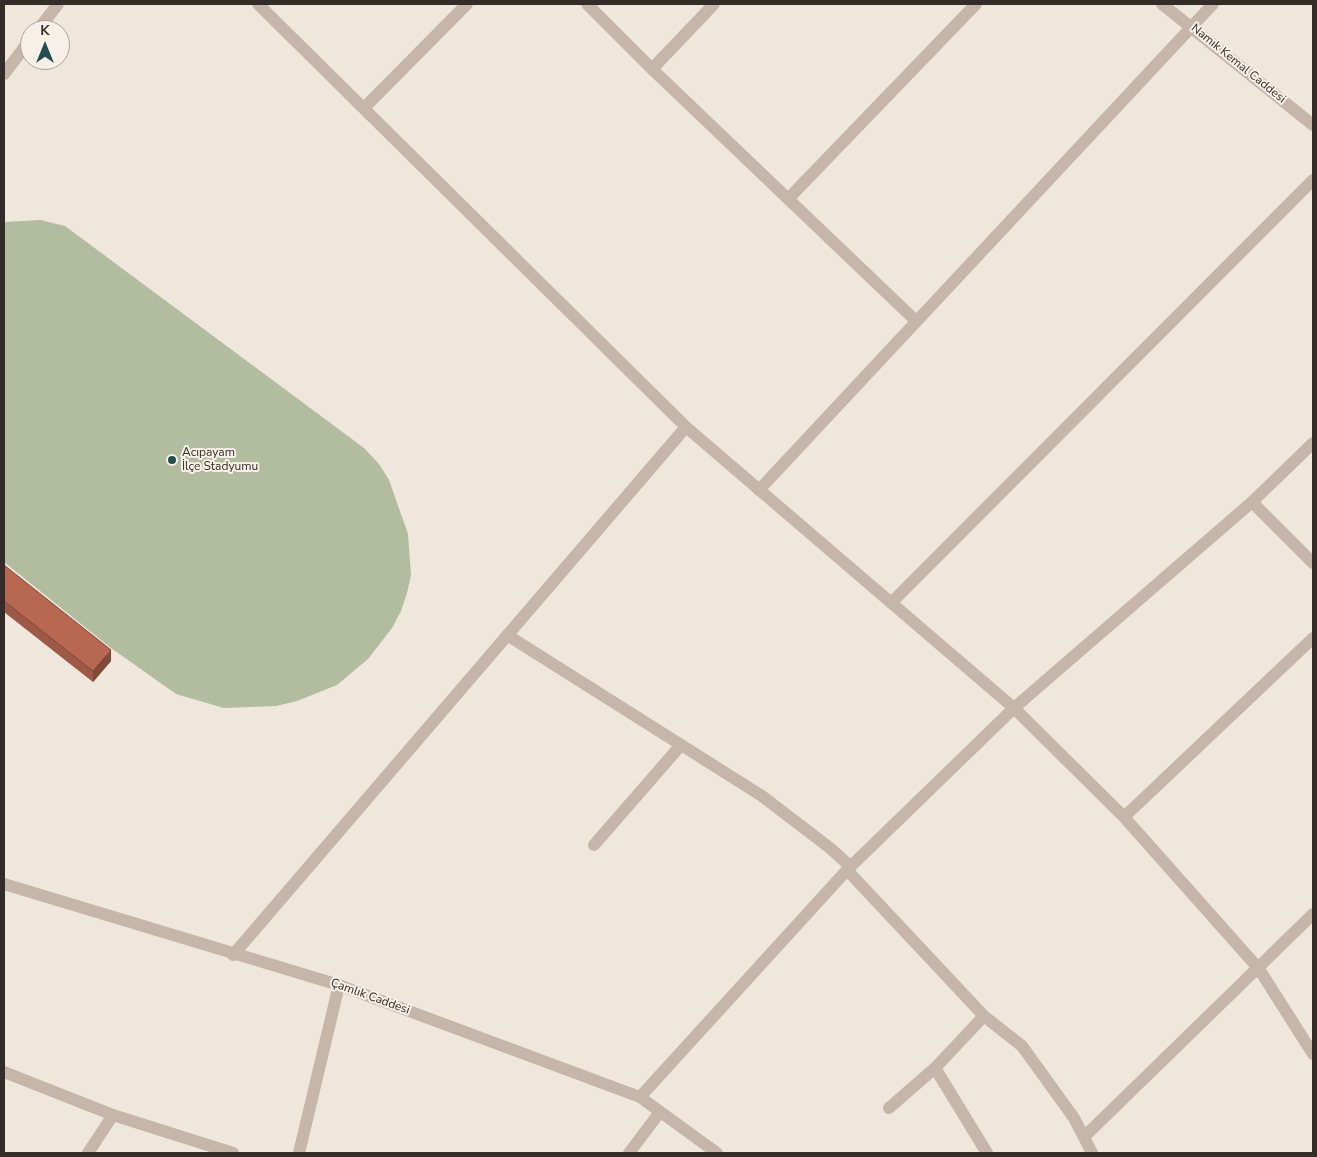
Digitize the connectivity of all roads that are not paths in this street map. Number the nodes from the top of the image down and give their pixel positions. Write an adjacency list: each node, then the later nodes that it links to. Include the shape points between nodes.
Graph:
1 (58, 4): 9 (street)
2 (258, 4): 14 (street)
3 (467, 4): 14 (street)
4 (587, 4): 12 (street)
5 (714, 4): 12 (street)
6 (976, 4): 17 (street)
7 (1162, 4): 10 (street, Namık Kemal Caddesi)
8 (1213, 4): 10 (street)
9 (46, 20)
10 (1192, 27): 15 (street, Namık Kemal Caddesi); 18 (street)
11 (20, 53): 13 (street)
12 (652, 69): 17 (street)
13 (4, 74)
14 (364, 108): 19 (street)
15 (1313, 125)
16 (1313, 180): 24 (street)
17 (788, 199): 18 (street)
18 (916, 321): 21 (street)
19 (686, 427): 21 (street); 25 (street)
20 (1313, 443): 22 (street)
21 (759, 490): 24 (street)
22 (1252, 502): 23 (street); 27 (street)
23 (1313, 563)
24 (891, 603): 27 (street)
25 (507, 635): 28 (street); 34 (street)
26 (1313, 638): 29 (street)
27 (1014, 708): 29 (street); 31 (street)
28 (681, 745): 30 (street); 31 (street, via 762,796 830,848)
29 (1124, 817): 35 (street)
30 (594, 845)
31 (849, 868): 37 (street); 41 (street)
32 (4, 884): 34 (street, Çamlık Caddesi)
33 (1313, 914): 35 (street)
34 (233, 955): 36 (street, Çamlık Caddesi)
35 (1259, 969): 38 (street); 45 (street)
36 (339, 986): 41 (street, Çamlık Caddesi); 48 (street)
37 (984, 1016): 39 (street); 45 (street, via 1022,1046)
38 (1313, 1054)
39 (935, 1068): 42 (street); 51 (street)
40 (4, 1072): 44 (street)
41 (640, 1097): 43 (street, Çamlık Caddesi)
42 (888, 1108)
43 (660, 1112): 49 (street); 50 (street, Çamlık Caddesi)
44 (113, 1115): 46 (street); 47 (street)
45 (1084, 1136): 52 (street)
46 (88, 1153)
47 (233, 1153)
48 (300, 1153)
49 (629, 1153)
50 (717, 1153)
51 (986, 1153)
52 (1092, 1153)

